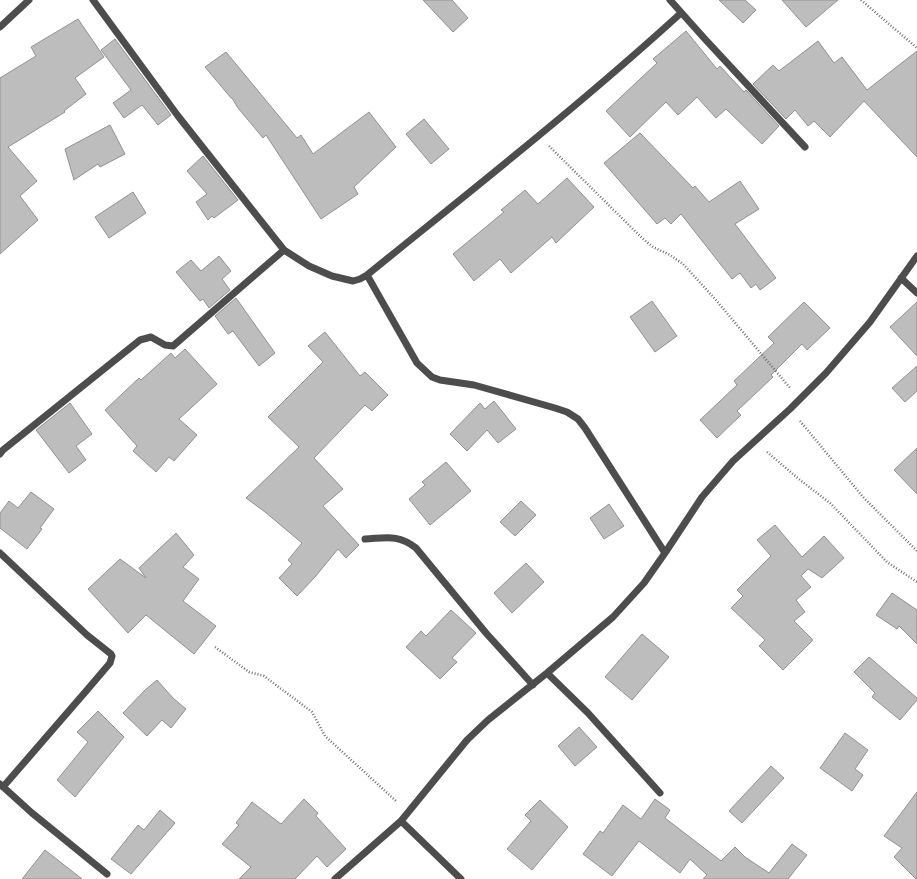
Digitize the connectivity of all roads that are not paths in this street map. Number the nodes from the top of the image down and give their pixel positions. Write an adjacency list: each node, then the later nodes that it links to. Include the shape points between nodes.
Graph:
1 (29, 0): 5 (street)
2 (93, 0): 7 (street, via 178,116)
3 (670, 0): 4 (street)
4 (681, 13): 6 (street); 9 (street, via 629,61)
5 (0, 27)
6 (805, 147)
7 (284, 250): 9 (street, via 309,266 332,276 352,281); 12 (street, via 173,346 165,346 152,337 140,340)
8 (917, 256): 10 (street)
9 (367, 275): 15 (street, via 417,363 432,377 474,385 555,408 578,419)
10 (901, 278): 11 (street); 15 (street, via 870,322 826,373 733,461 702,497)
11 (917, 294)
12 (0, 454)
13 (365, 539): 17 (street, via 396,538 407,541 416,548)
14 (0, 553): 18 (street, via 112,656 110,663 87,690)
15 (665, 553): 16 (street, via 644,583 613,617)
16 (547, 673): 17 (street); 19 (street, via 588,712)
17 (533, 685): 20 (street, via 466,740)
18 (2, 785): 21 (street, via 32,813)
19 (660, 793)
20 (401, 821): 22 (street); 23 (street)
21 (108, 874)
22 (335, 879)
23 (461, 879)

